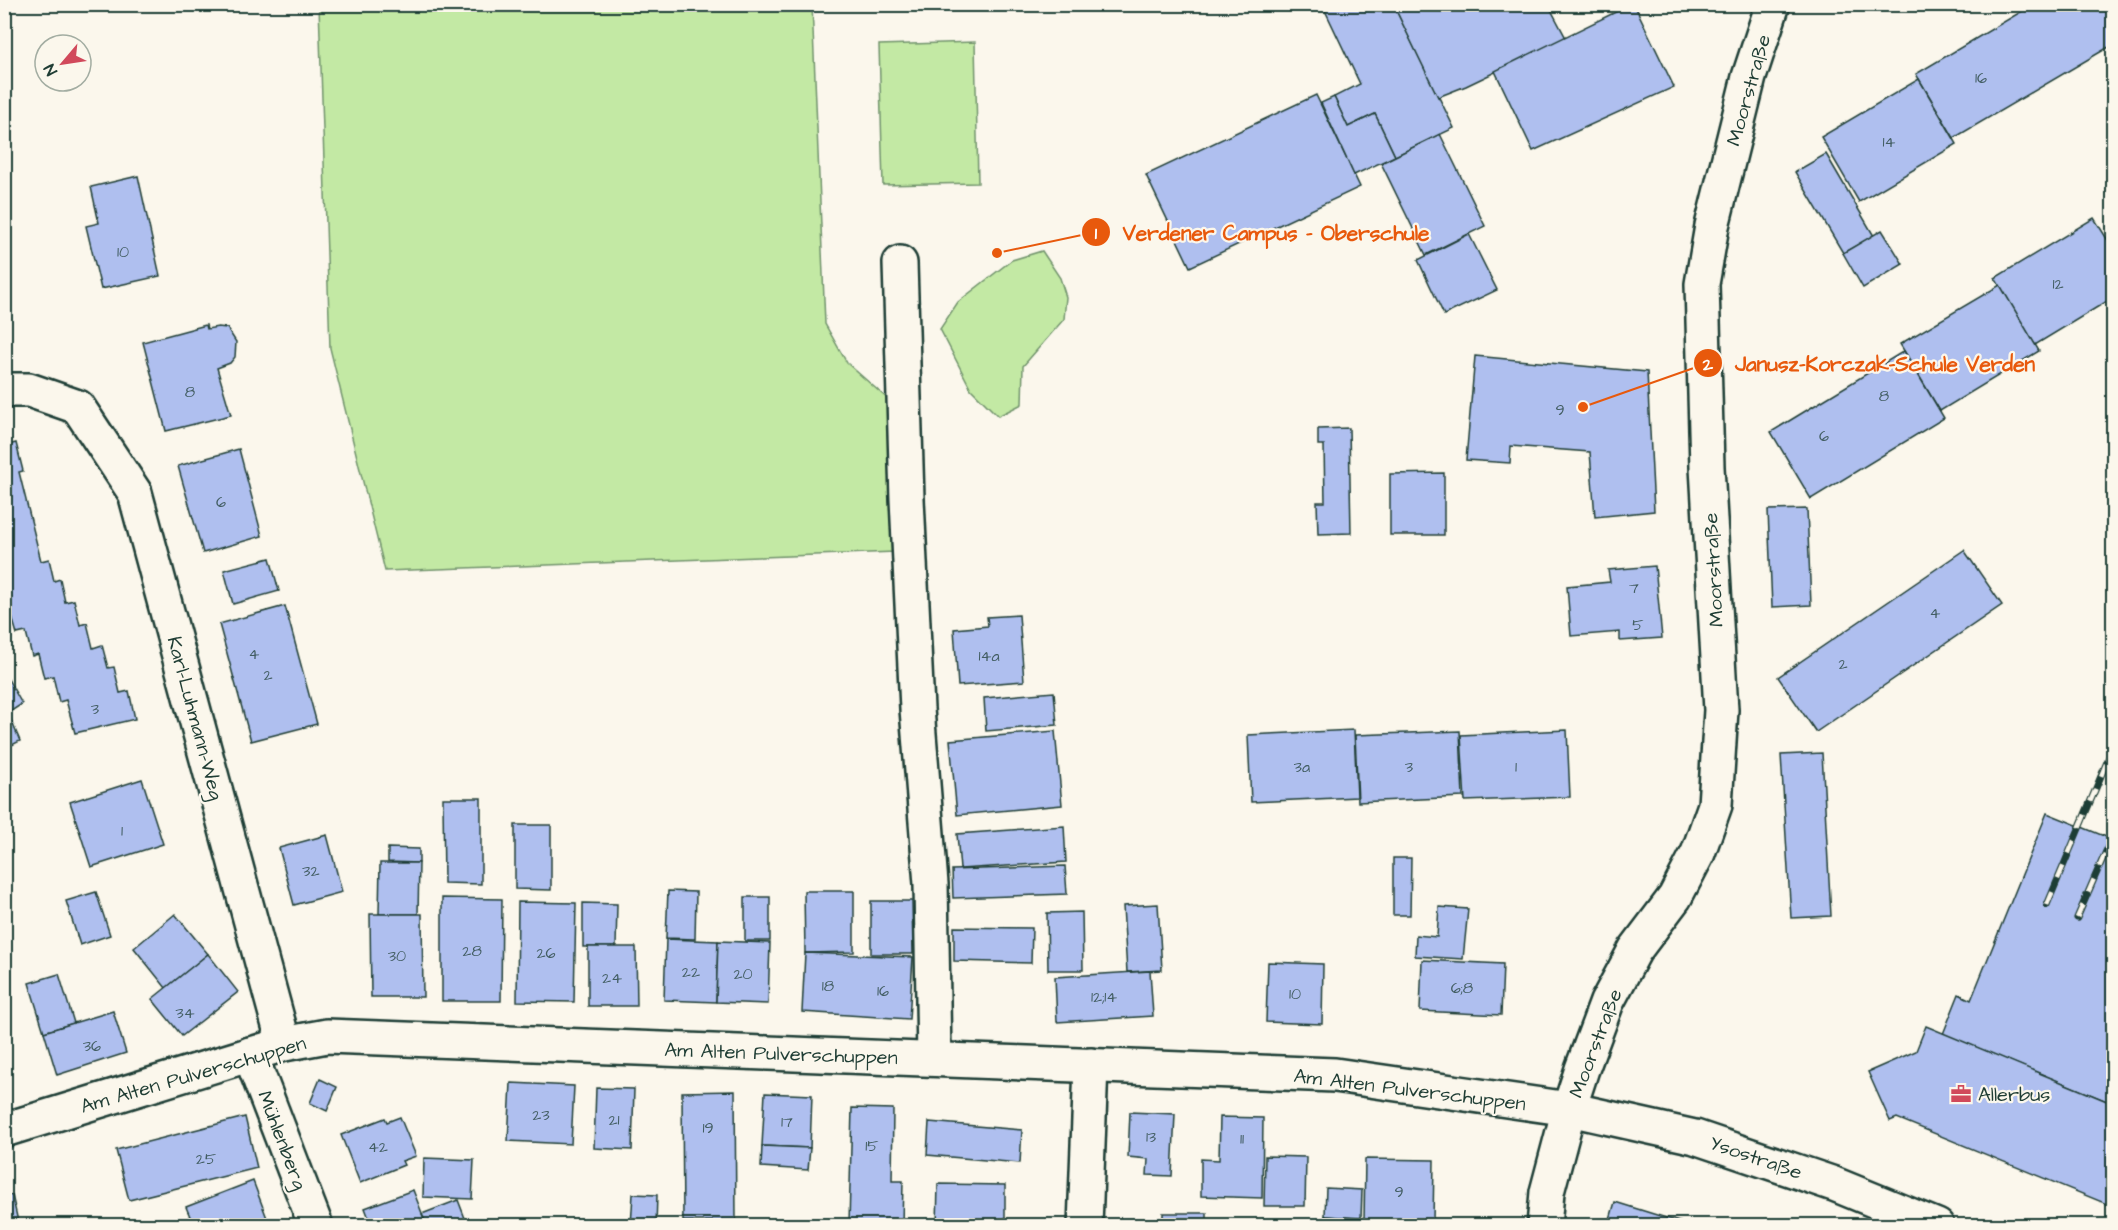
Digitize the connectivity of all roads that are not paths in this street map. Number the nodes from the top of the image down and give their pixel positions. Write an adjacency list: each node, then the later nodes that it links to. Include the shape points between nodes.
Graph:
1 (1773, 4): 8 (street, Moorstraße, via 1749,77 1712,226 1702,284 1707,467 1721,710 1715,805 1698,854 1675,897 1635,950 1607,1002)
2 (900, 262): 6 (street, via 916,686 931,884)
3 (4, 390): 4 (street, Karl-Luhmann-Weg, via 28,390 78,406 135,493)
4 (284, 1044): 5 (street, Am Alten Pulverschuppen); 6 (street, Am Alten Pulverschuppen, via 327,1036)
5 (250, 1054): 9 (street, Am Alten Pulverschuppen); 10 (street, Mühlenberg)
6 (934, 1059): 7 (street, Am Alten Pulverschuppen)
7 (1091, 1065): 8 (street, Am Alten Pulverschuppen, via 1335,1075); 11 (street)
8 (1569, 1109): 12 (street, Moorstraße, via 1547,1192); 13 (street, Ysostraße, via 1695,1137 1834,1184)
9 (4, 1130)
10 (316, 1226)
11 (1086, 1226)
12 (1544, 1226)
13 (1937, 1226)

